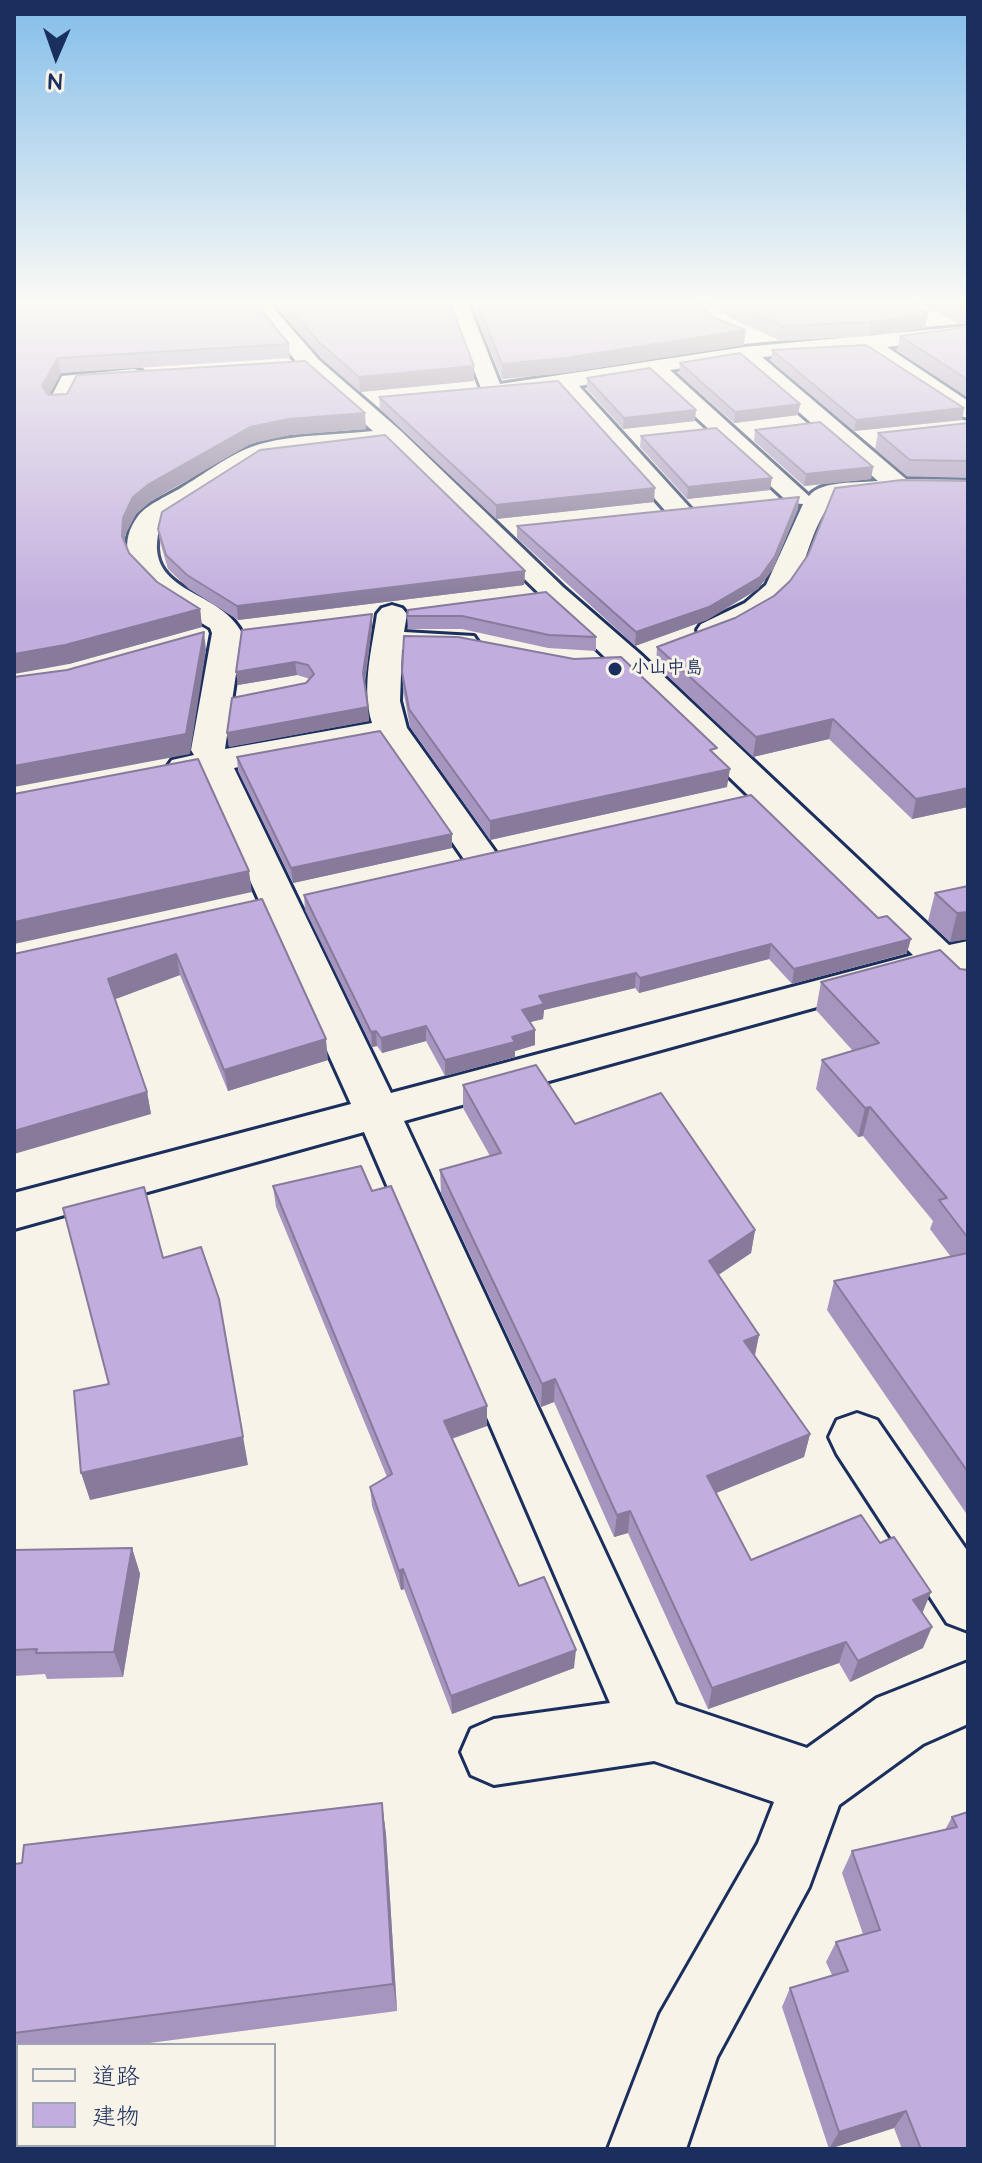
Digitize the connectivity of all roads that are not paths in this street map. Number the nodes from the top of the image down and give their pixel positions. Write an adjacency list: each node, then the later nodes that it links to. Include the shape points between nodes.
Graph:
1 (358, 404): 12 (street)
2 (585, 404): 15 (street)
3 (694, 404): 10 (street)
4 (803, 404): 6 (street)
5 (940, 404): 7 (street)
6 (824, 422): 8 (street); 16 (street)
7 (964, 424)
8 (796, 426)
9 (692, 431): 10 (street)
10 (724, 431): 11 (street); 19 (street)
11 (755, 431)
12 (393, 436): 25 (street); 31 (street, via 268,449 149,519 141,541 152,576 161,587 222,623 228,634 230,700 208,750)
13 (648, 436): 15 (street)
14 (876, 439): 16 (street)
15 (619, 440): 22 (street)
16 (847, 442): 17 (street)
17 (899, 486): 18 (street); 19 (street)
18 (968, 488)
19 (811, 496): 20 (street); 26 (street, via 788,572 772,596 742,617)
20 (769, 501)
21 (709, 507): 22 (street)
22 (679, 510): 23 (street)
23 (648, 514)
24 (523, 527): 25 (street)
25 (491, 530): 28 (street, via 538,595)
26 (683, 641)
27 (488, 648): 30 (street, via 391,621 382,684 384,715)
28 (640, 656): 29 (street); 33 (street)
29 (591, 664)
30 (391, 729): 31 (street); 35 (street)
31 (213, 761): 32 (street); 37 (street)
32 (152, 773)
33 (766, 792): 34 (street); 36 (street)
34 (721, 802)
35 (481, 857)
36 (958, 966): 37 (street)
37 (377, 1111): 38 (street); 42 (street)
38 (14, 1211)
39 (857, 1437): 40 (street)
40 (968, 1603)
41 (968, 1693): 44 (street, via 900,1721)
42 (654, 1729): 43 (street); 44 (street)
43 (494, 1752)
44 (814, 1783): 45 (street, via 785,1863 686,2040)
45 (647, 2149)

